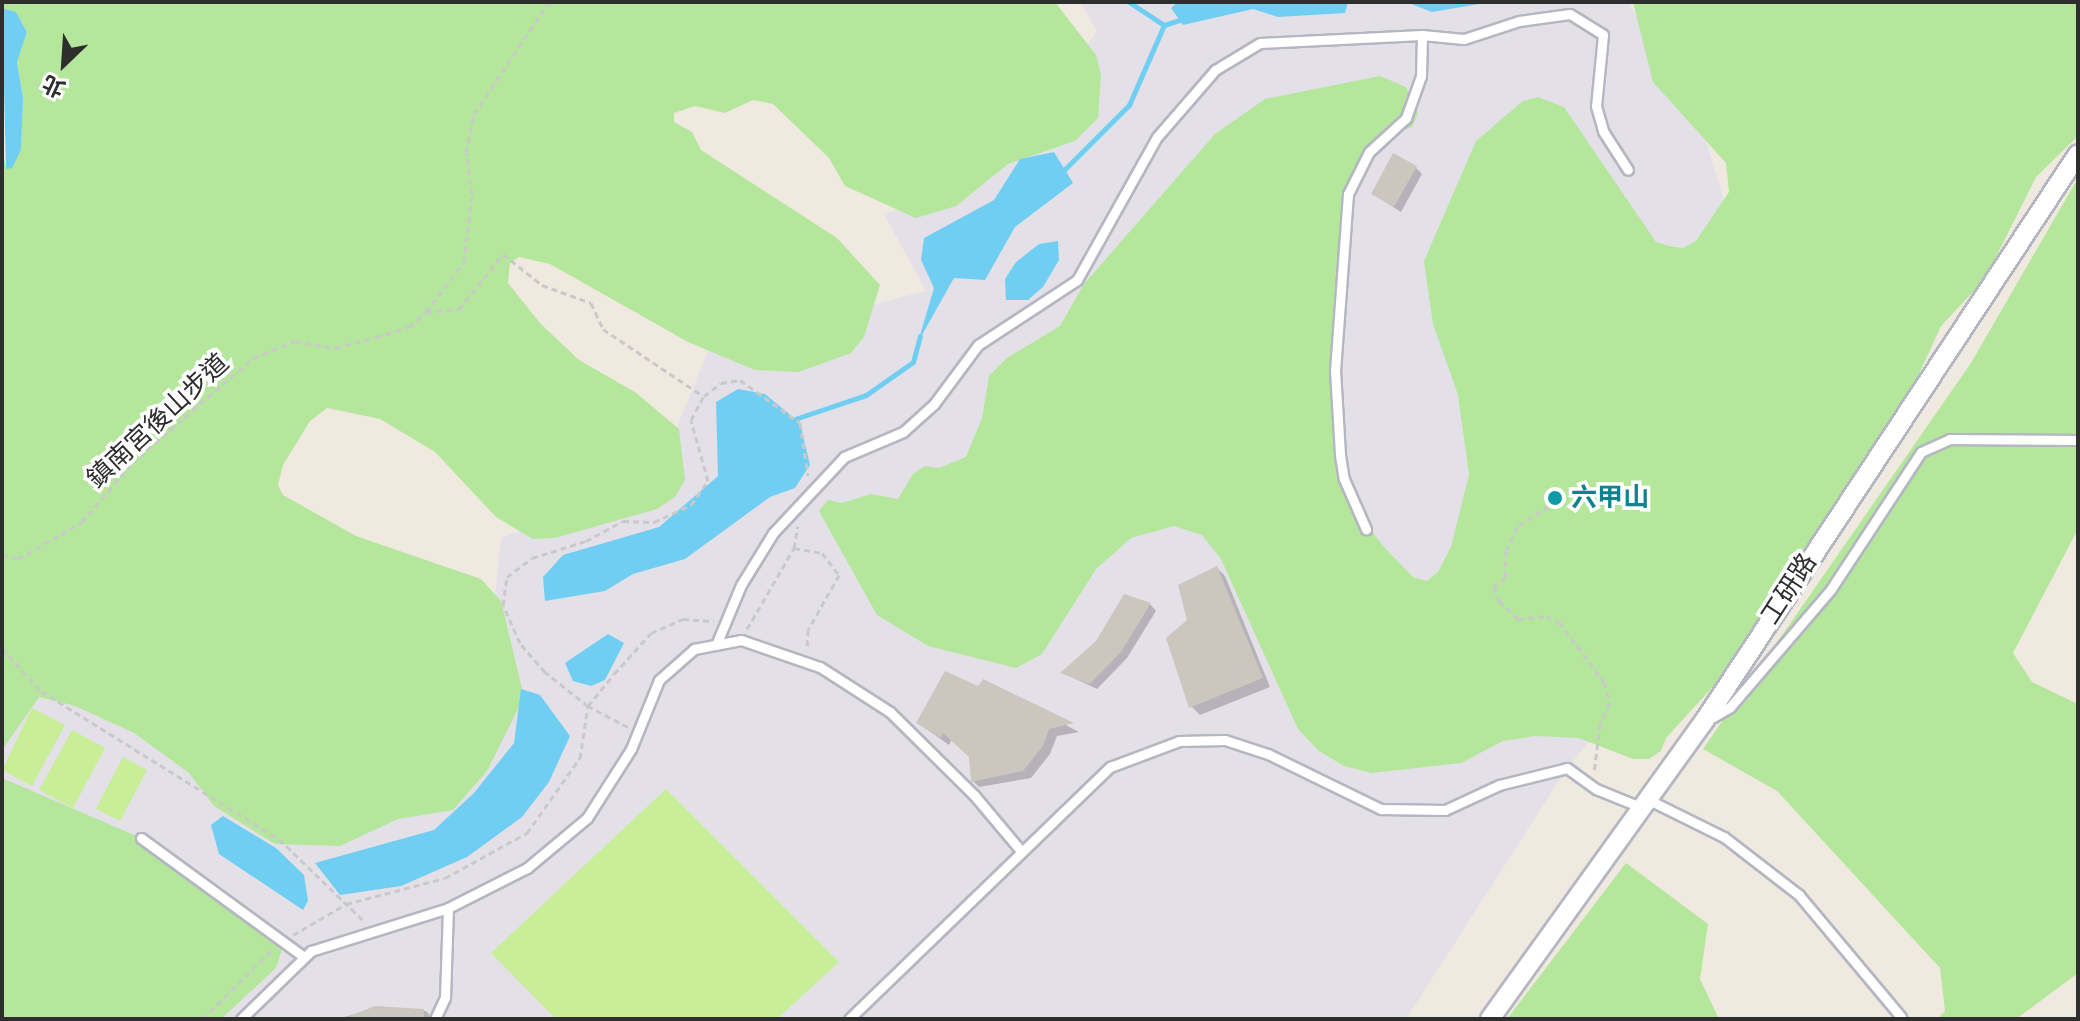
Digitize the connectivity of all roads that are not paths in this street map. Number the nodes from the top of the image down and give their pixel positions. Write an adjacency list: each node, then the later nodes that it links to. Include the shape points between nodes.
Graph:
1 (1422, 35): 3 (lane, via 1464,39 1519,21 1570,14 1603,35 1596,106 1603,131); 5 (lane, via 1421,76 1406,118 1369,152 1348,194 1335,370 1344,479); 6 (lane, via 1260,43 1215,70 1157,137 1077,280 978,345 934,404 903,432 844,457 773,533)
2 (2078, 154): 7 (street, 工研路)
3 (1628, 170)
4 (2078, 440): 7 (lane, via 1950,439 1921,452 1831,589 1730,707)
5 (1366, 529)
6 (716, 645): 10 (lane, via 741,640 806,662 890,712 974,795); 11 (lane, via 694,649 659,680 638,732 587,818 527,868)
7 (1703, 723): 8 (street, 工研路)
8 (1646, 804): 10 (lane, via 1596,789 1567,768 1499,785 1445,810 1381,809 1268,754 1225,740 1179,741 1110,767); 13 (lane, via 1724,837 1799,895); 17 (street, 工研路)
9 (141, 838): 12 (lane)
10 (1021, 851): 16 (lane)
11 (448, 908): 12 (lane, via 373,929); 15 (lane, via 445,998)
12 (304, 957): 14 (lane)
13 (1901, 1017)
14 (241, 1019)
15 (435, 1019)
16 (849, 1019)
17 (1490, 1019)

